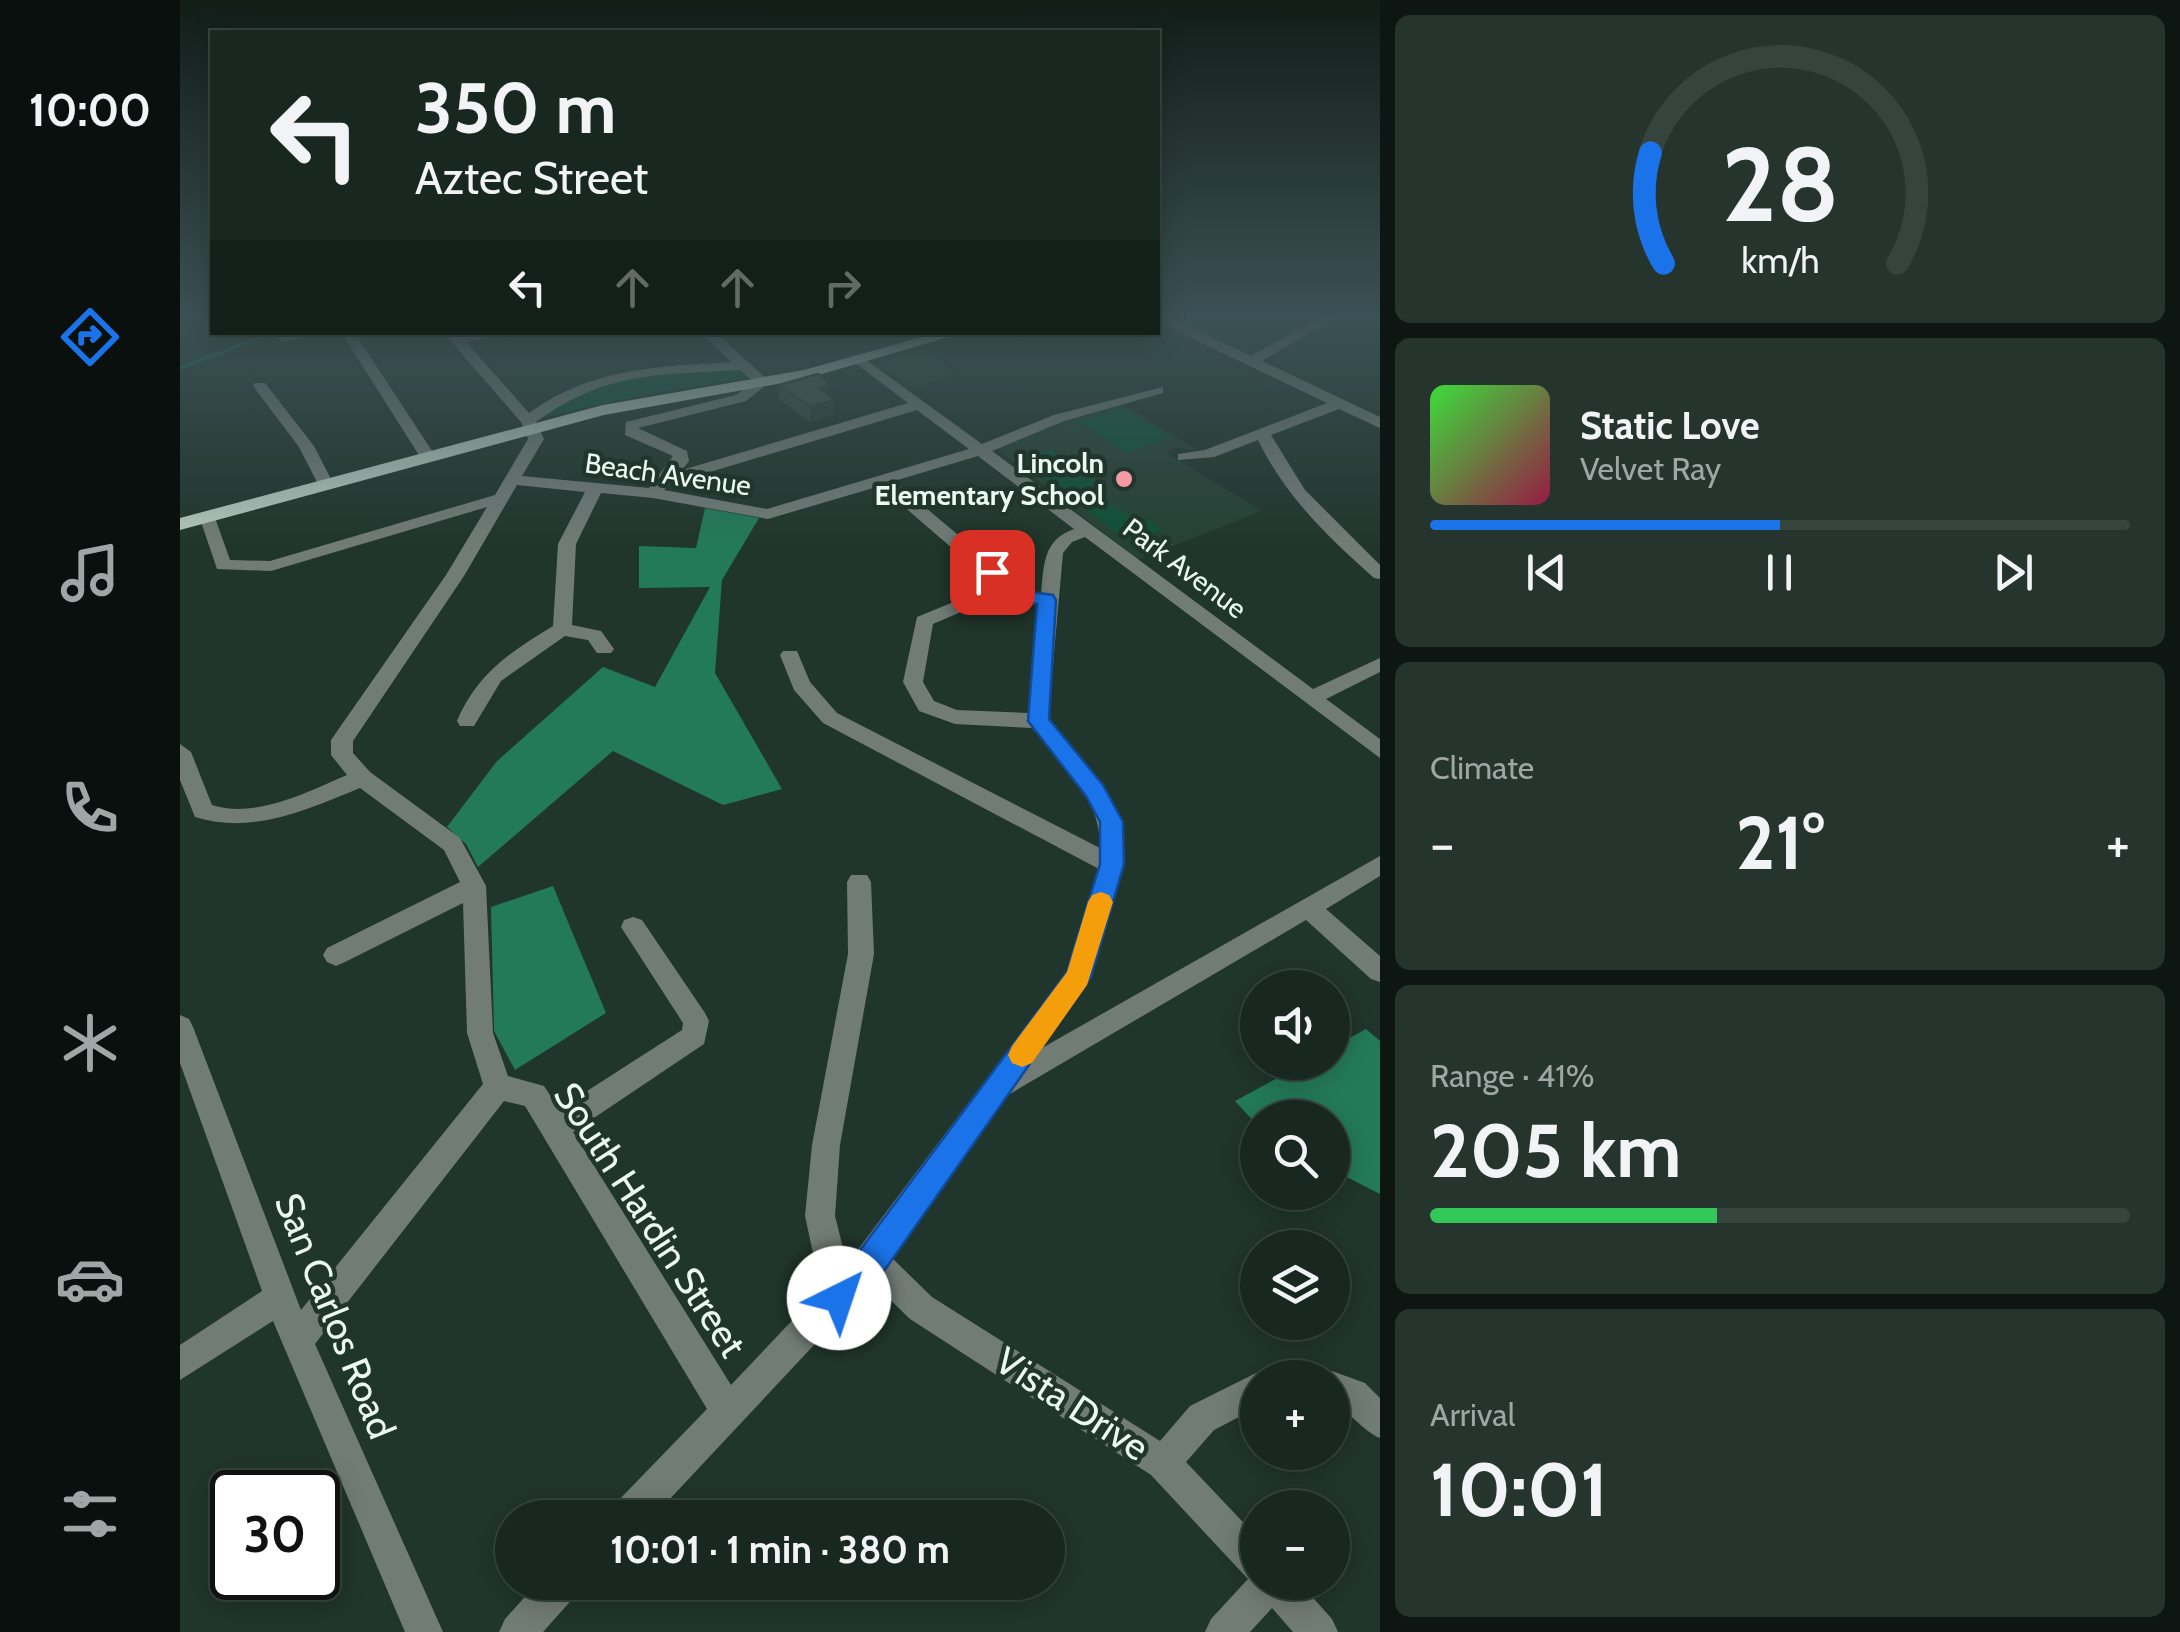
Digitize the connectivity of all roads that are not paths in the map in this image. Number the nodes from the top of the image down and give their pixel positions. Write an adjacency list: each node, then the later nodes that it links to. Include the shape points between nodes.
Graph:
1 (266, 394): 20 (street)
2 (387, 394): 16 (street)
3 (503, 394): 13 (street)
4 (566, 394): 13 (street)
5 (686, 394): 13 (main road)
6 (747, 394): 22 (street, via 630,425 630,432 682,454)
7 (907, 394): 10 (street, Park Avenue)
8 (1143, 394): 15 (street, Beach Avenue)
9 (1319, 394): 11 (street)
10 (920, 404): 15 (street, Park Avenue); 22 (street)
11 (1339, 404): 12 (street); 14 (street)
12 (1380, 424)
13 (530, 425): 16 (main road); 18 (street, via 536,439)
14 (1263, 434): 17 (street); 27 (street, via 1277,467 1310,511)
15 (981, 450): 19 (street, Beach Avenue); 26 (street, Park Avenue)
16 (428, 457): 20 (main road)
17 (1184, 457)
18 (512, 480): 21 (street, Beach Avenue); 23 (street)
19 (883, 480): 22 (street, Beach Avenue, via 768,514); 28 (street)
20 (326, 484): 24 (main road)
21 (596, 486): 22 (street, Beach Avenue); 30 (street, via 567,544)
22 (659, 487)
23 (497, 499): 24 (street, via 271,566 223,565); 39 (street, via 455,576 342,740 342,756)
24 (207, 516): 25 (main road)
25 (180, 524)
26 (1088, 530): 29 (street, via 1066,538 1054,552); 34 (street, Park Avenue)
27 (1380, 574)
28 (1018, 596): 29 (street); 36 (street, via 944,607 924,621 913,682 926,706 955,717)
29 (1047, 600): 36 (street)
30 (562, 629): 31 (street, via 594,635); 35 (street, via 501,667 477,692)
31 (604, 649)
32 (790, 655): 40 (street, via 801,685 830,718)
33 (1380, 664): 34 (street)
34 (1312, 698): 37 (street, Park Avenue)
35 (467, 721)
36 (1038, 721): 40 (street, via 1095,790 1112,822)
37 (1380, 750)
38 (180, 752): 39 (street, via 202,811 220,820 292,806)
39 (362, 778): 43 (street, South Hardin Street, via 452,844)
40 (1112, 864): 50 (street, via 1078,977)
41 (1380, 865): 44 (street)
42 (859, 882): 54 (street, via 861,954 820,1216)
43 (474, 886): 46 (street); 49 (street, South Hardin Street, via 480,1033)
44 (1307, 908): 47 (street); 50 (street)
45 (633, 927): 51 (street, via 696,1022 695,1036)
46 (336, 955)
47 (1380, 971)
48 (180, 1027): 53 (street, San Carlos Road)
49 (498, 1087): 51 (street, South Hardin Street, via 534,1095); 55 (street)
50 (998, 1088): 52 (street)
51 (553, 1130): 59 (street, South Hardin Street)
52 (872, 1260): 54 (street); 61 (street, Vista Drive, via 921,1308)
53 (280, 1297): 55 (street, San Carlos Road); 56 (street)
54 (839, 1298): 59 (street)
55 (297, 1341): 67 (street, San Carlos Road)
56 (180, 1364)
57 (1350, 1394): 60 (street)
58 (1240, 1399): 61 (street, via 1202,1418)
59 (730, 1413): 62 (street)
60 (1380, 1421)
61 (1163, 1463): 63 (street, Vista Drive)
62 (644, 1500)
63 (1240, 1546)
64 (547, 1600): 68 (street)
65 (1255, 1600): 69 (street)
66 (1289, 1600): 70 (street)
67 (424, 1632)
68 (518, 1632)
69 (1224, 1632)
70 (1319, 1632)

